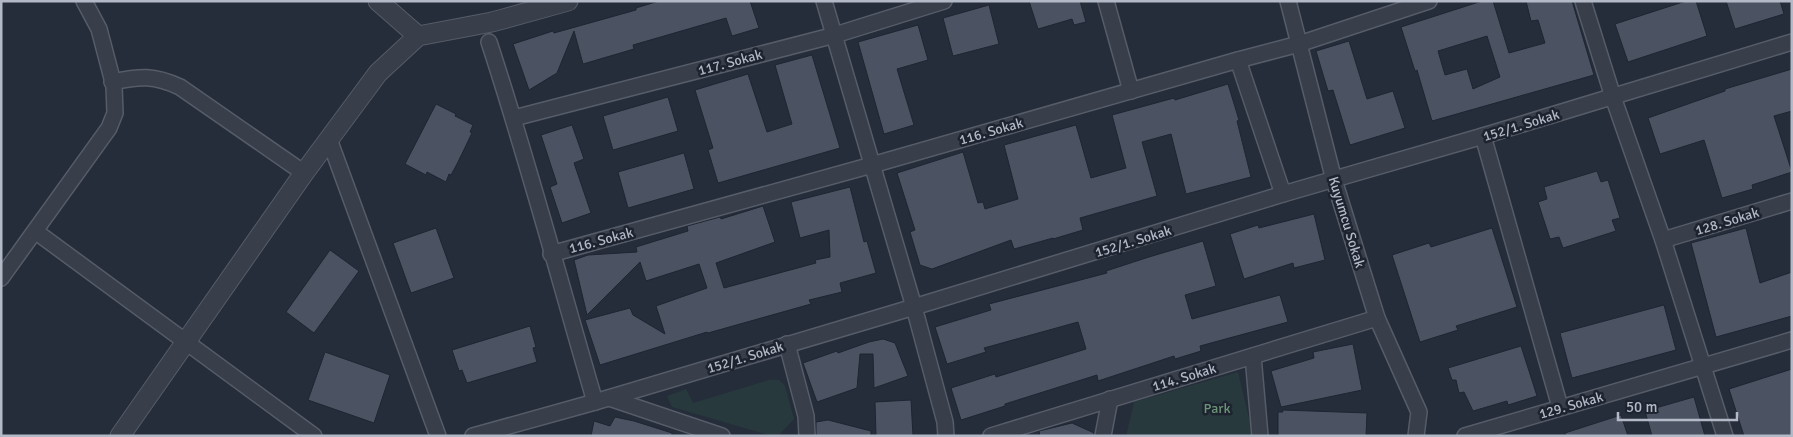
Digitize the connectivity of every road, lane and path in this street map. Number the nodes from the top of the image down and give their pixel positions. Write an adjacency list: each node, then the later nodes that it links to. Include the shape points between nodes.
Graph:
1 (84, 1): 16 (street, via 99,29)
2 (378, 1): 11 (street)
3 (568, 1): 11 (street, via 492,22)
4 (824, 1): 10 (street)
5 (944, 1): 10 (street, 117. Sokak)
6 (1106, 1): 17 (street)
7 (1288, 1): 14 (street, Kuyumcu Sokak)
8 (1429, 1): 14 (street, 116. Sokak)
9 (1583, 1): 18 (street)
10 (836, 34): 19 (street, 117. Sokak); 22 (street)
11 (418, 36): 21 (street, via 378,73)
12 (489, 42): 19 (street)
13 (1792, 42): 18 (street, 152/1. Sokak)
14 (1299, 44): 15 (street, 116. Sokak); 24 (street, Kuyumcu Sokak)
15 (1238, 60): 17 (street, 116. Sokak); 25 (street)
16 (112, 82): 23 (street, via 137,76 165,80 180,87); 27 (street, via 115,113 109,128)
17 (1131, 91): 22 (street, 116. Sokak)
18 (1613, 97): 20 (street, 152/1. Sokak); 28 (street)
19 (514, 118): 29 (street)
20 (1483, 136): 24 (street, 152/1. Sokak); 40 (street)
21 (329, 138): 23 (street); 44 (street)
22 (872, 165): 29 (street, 116. Sokak); 31 (street)
23 (304, 173): 34 (street)
24 (1334, 180): 25 (street, 152/1. Sokak); 32 (street, Kuyumcu Sokak)
25 (1283, 194): 31 (street, 152/1. Sokak)
26 (1792, 201): 28 (street, 128. Sokak)
27 (34, 231): 30 (street); 34 (street)
28 (1663, 240): 37 (street)
29 (551, 254): 39 (street)
30 (1, 278)
31 (914, 307): 35 (street, 152/1. Sokak); 48 (street)
32 (1377, 318): 36 (street, 114. Sokak); 52 (street, Kuyumcu Sokak, via 1419,412)
33 (1792, 340): 37 (street, 129. Sokak)
34 (185, 342): 42 (street); 43 (street)
35 (786, 344): 39 (street, 152/1. Sokak); 47 (street, via 806,416)
36 (1253, 356): 38 (street, 114. Sokak); 51 (street)
37 (1703, 365): 40 (street, 129. Sokak); 54 (street)
38 (1110, 399): 49 (street, 114. Sokak); 50 (street)
39 (602, 400): 45 (street, 152/1. Sokak); 46 (street)
40 (1560, 407): 41 (street, 129. Sokak)
41 (1471, 435): 53 (street, 129. Sokak)
42 (120, 436)
43 (314, 436)
44 (438, 436)
45 (473, 436)
46 (722, 436)
47 (807, 436)
48 (946, 436)
49 (991, 436)
50 (1103, 436)
51 (1260, 436)
52 (1416, 436)
53 (1465, 436)
54 (1725, 436)

